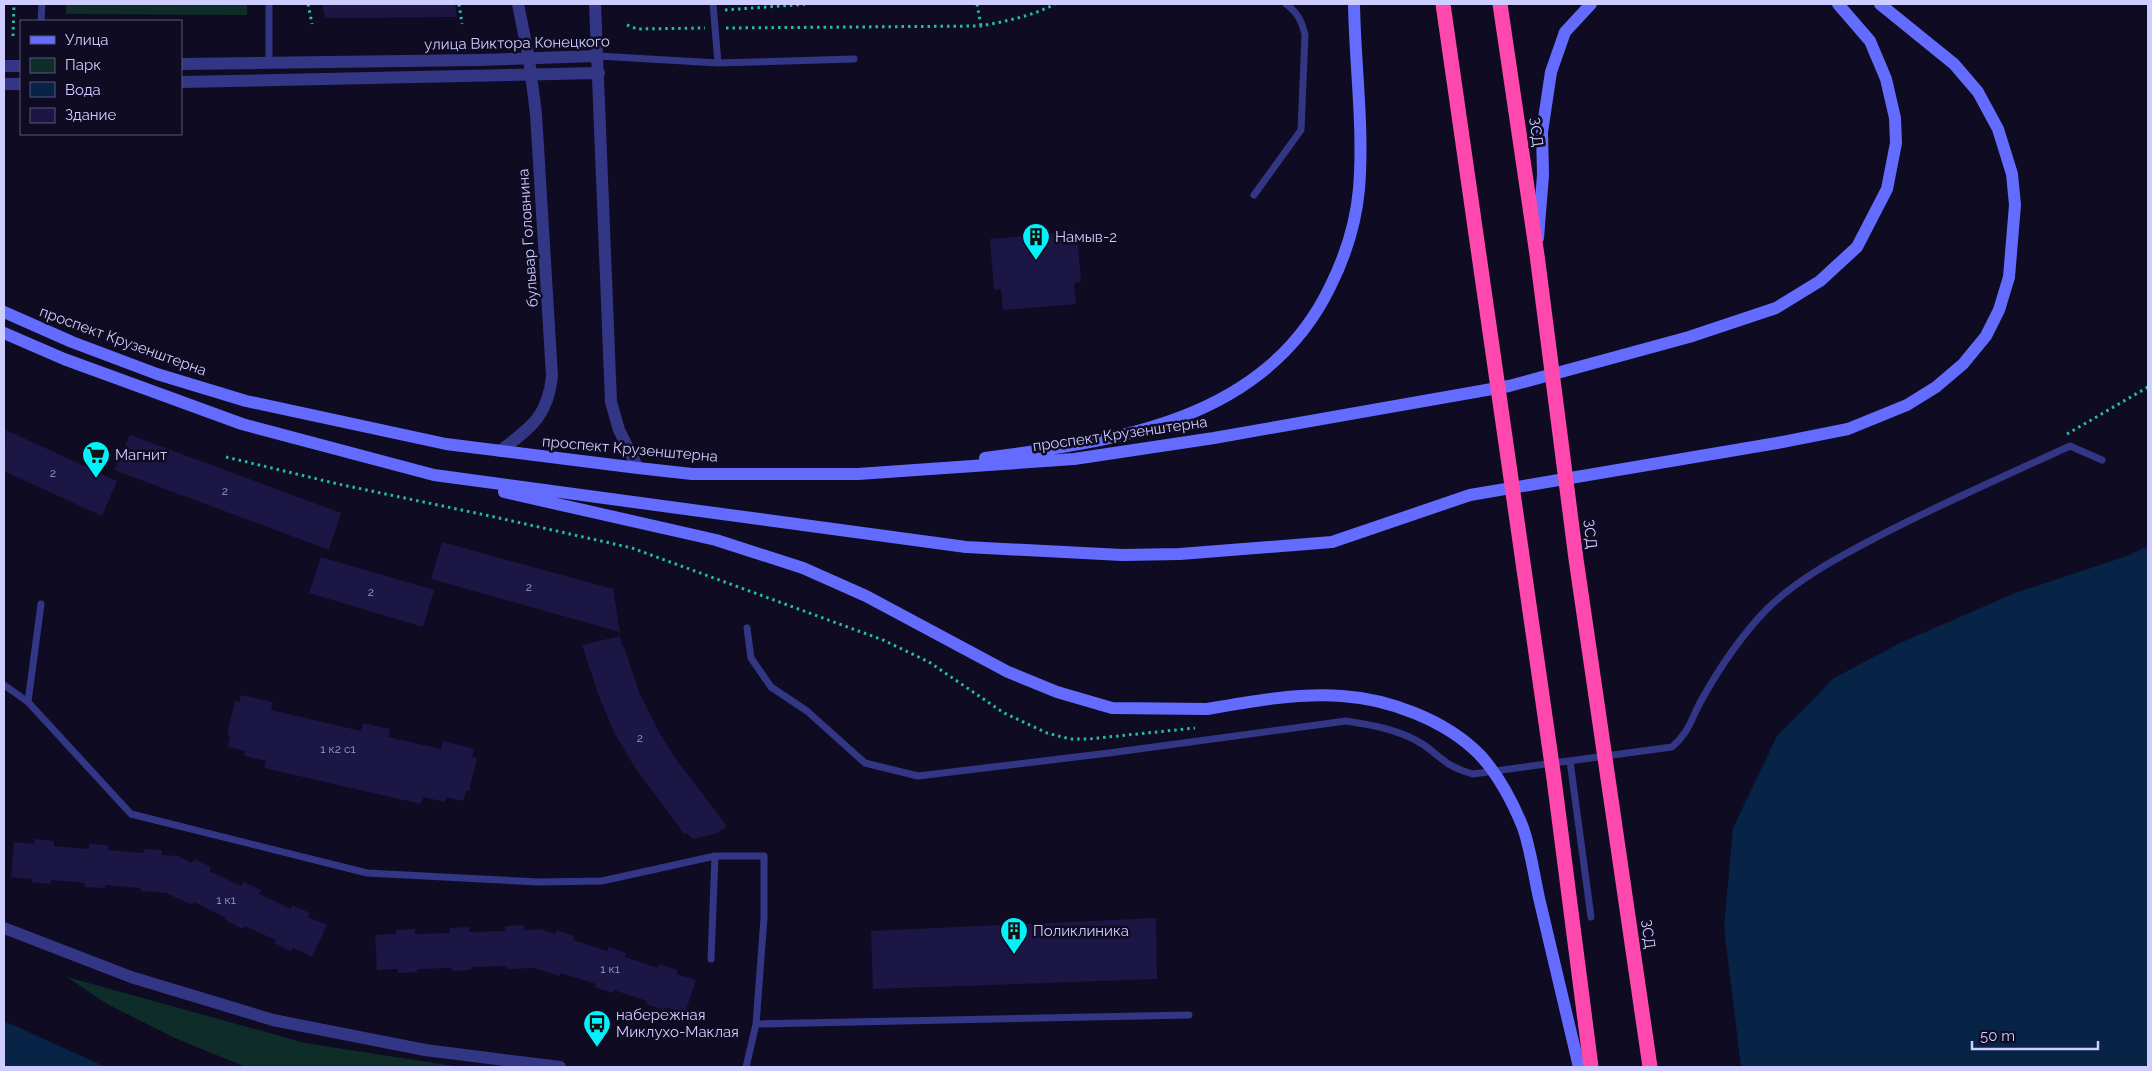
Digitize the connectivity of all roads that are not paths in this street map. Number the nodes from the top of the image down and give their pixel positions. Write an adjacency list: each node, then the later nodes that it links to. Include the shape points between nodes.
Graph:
1 (42, 4): 13 (lane)
2 (269, 4): 17 (lane)
3 (518, 4): 15 (street, бульвар Головнина)
4 (595, 4): 14 (street)
5 (713, 4): 18 (lane)
6 (1286, 4): 27 (lane, via 1295,10 1305,35 1301,130)
7 (1354, 4): 34 (main road, via 1360,127 1359,190 1350,235 1340,266 1318,313 1263,372 1234,393 1173,421 1071,447)
8 (1443, 4): 50 (highway, bridge, via 1535,642)
9 (1500, 4): 28 (highway, ЗСД, bridge)
10 (1591, 4): 28 (main road, via 1565,32 1551,72 1542,132 1543,175)
11 (1838, 4): 34 (main road, проспект Крузенштерна, via 1870,41 1886,79 1895,118 1896,143 1887,189 1857,247 1820,281 1776,308 1689,337 1509,386 1074,460)
12 (1880, 4): 35 (main road, via 1954,64 1978,92 1998,129 2012,174 2015,205 2009,277 1999,310 1986,336 1969,357 1936,387 1906,405 1848,429 1470,495 1332,542 1180,554 1122,555 966,547)
13 (41, 20)
14 (598, 56): 15 (street, улица Виктора Конецкого); 18 (lane, улица Виктора Конецкого); 22 (street)
15 (529, 59): 17 (street, улица Виктора Конецкого); 23 (street, бульвар Головнина)
16 (854, 59): 18 (lane, улица Виктора Конецкого)
17 (269, 63): 19 (street, улица Виктора Конецкого)
18 (718, 63)
19 (182, 64)
20 (4, 66): 21 (street)
21 (20, 66)
22 (599, 73): 23 (street); 33 (street, via 611,402 619,430)
23 (532, 76): 24 (street); 31 (street, бульвар Головнина, via 552,376 547,404 536,420)
24 (182, 82)
25 (4, 84): 26 (street)
26 (20, 84)
27 (1254, 195)
28 (1536, 255): 51 (highway, ЗСД, bridge, via 1577,569)
29 (4, 312): 31 (main road, проспект Крузенштерна, via 157,374 246,401 446,444)
30 (4, 334): 35 (main road, via 242,424)
31 (500, 451): 33 (main road, проспект Крузенштерна)
32 (2102, 460): 40 (lane, via 2070,446 1857,548 1791,588 1767,609 1744,634 1701,700 1684,736 1672,747)
33 (638, 468): 34 (main road, проспект Крузенштерна, via 692,474)
34 (858, 474)
35 (434, 475): 49 (main road, bridge, via 716,540 803,568 866,596 1008,672 1056,692 1112,708 1207,709 1266,699 1343,696 1421,715 1479,754 1522,826)
36 (41, 604): 39 (lane)
37 (747, 628): 40 (lane, via 752,658 771,687 807,711 865,763 918,776 1346,721 1402,734 1458,769 1473,774)
38 (4, 685): 39 (lane)
39 (28, 702): 41 (lane, via 131,814 367,873 538,882 602,881)
40 (1570, 762): 42 (lane)
41 (715, 856): 44 (lane); 46 (lane, via 764,856 764,918)
42 (1591, 917)
43 (4, 928): 47 (street, via 132,977 273,1020 426,1050)
44 (711, 958)
45 (1189, 1015): 46 (lane)
46 (756, 1024): 48 (lane)
47 (560, 1067)
48 (746, 1067)
49 (1579, 1067)
50 (1591, 1067)
51 (1650, 1067)

